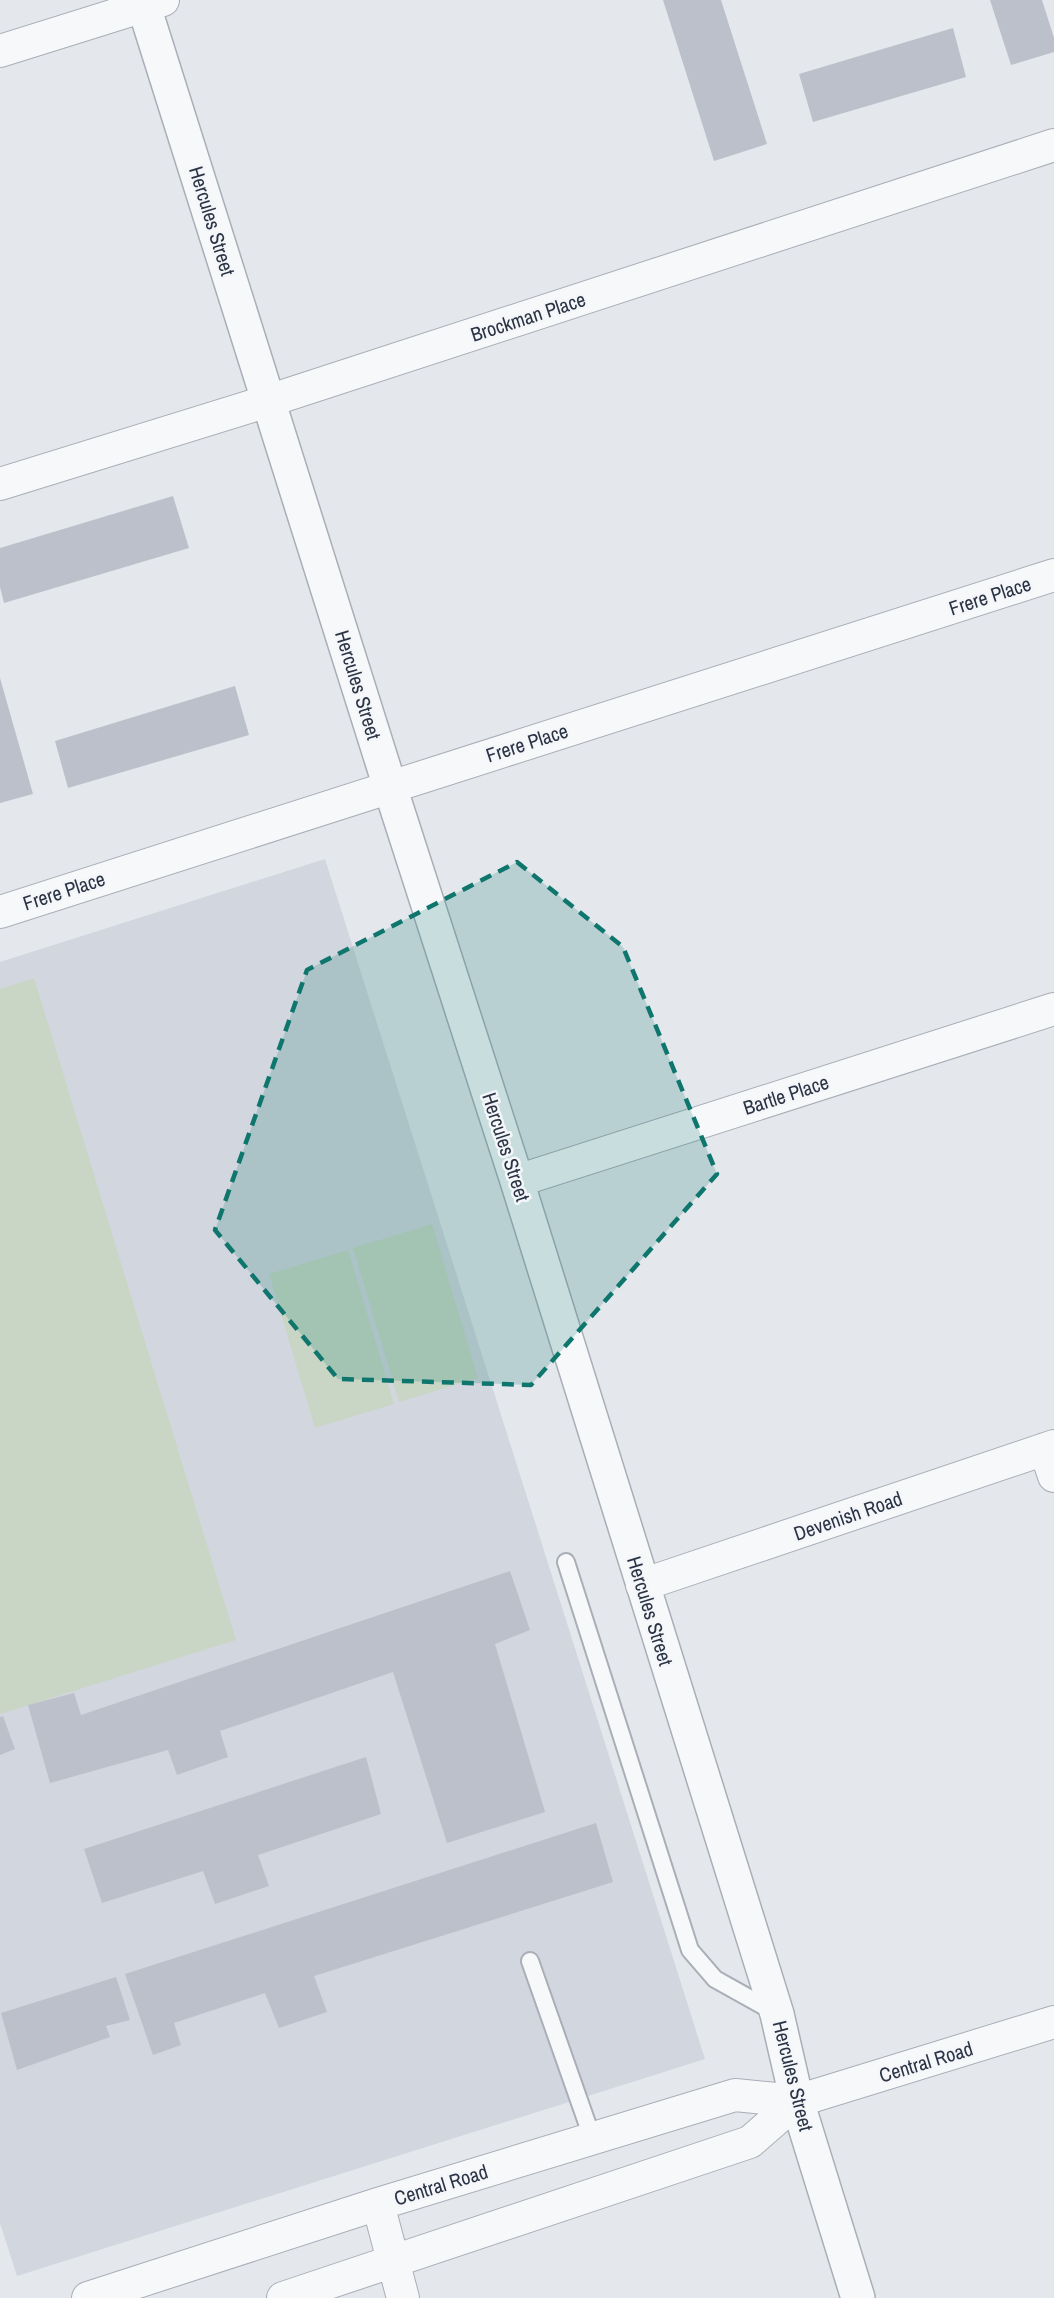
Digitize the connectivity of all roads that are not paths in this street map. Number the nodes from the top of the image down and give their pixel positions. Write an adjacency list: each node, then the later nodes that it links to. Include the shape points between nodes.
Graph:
1 (150, 2): 2 (street); 4 (street, Hercules Street)
2 (0, 51)
3 (1054, 145): 4 (street, Brockman Place)
4 (268, 401): 5 (street, Brockman Place); 7 (street, Hercules Street)
5 (0, 484)
6 (1054, 576): 7 (street, Frere Place)
7 (390, 787): 8 (street, Frere Place); 10 (street, Hercules Street)
8 (0, 912)
9 (1054, 1009): 10 (street, Bartle Place)
10 (517, 1181): 13 (street, Hercules Street)
11 (1051, 1457): 13 (street, Devenish Road)
12 (566, 1562): 15 (lane, via 690,1950 715,1979)
13 (642, 1586): 15 (street, Hercules Street)
14 (530, 1961): 18 (lane)
15 (777, 2014): 17 (street, Hercules Street)
16 (1054, 2022): 17 (street, Central Road)
17 (797, 2102): 18 (street, Central Road, via 735,2096); 20 (street, Central Road, via 750,2142); 24 (street, Hercules Street)
18 (592, 2140): 19 (street, Central Road)
19 (378, 2204): 20 (street); 21 (street, Central Road)
20 (393, 2263): 22 (street, Central Road); 23 (street)
21 (88, 2298)
22 (282, 2298)
23 (403, 2298)
24 (858, 2298)

